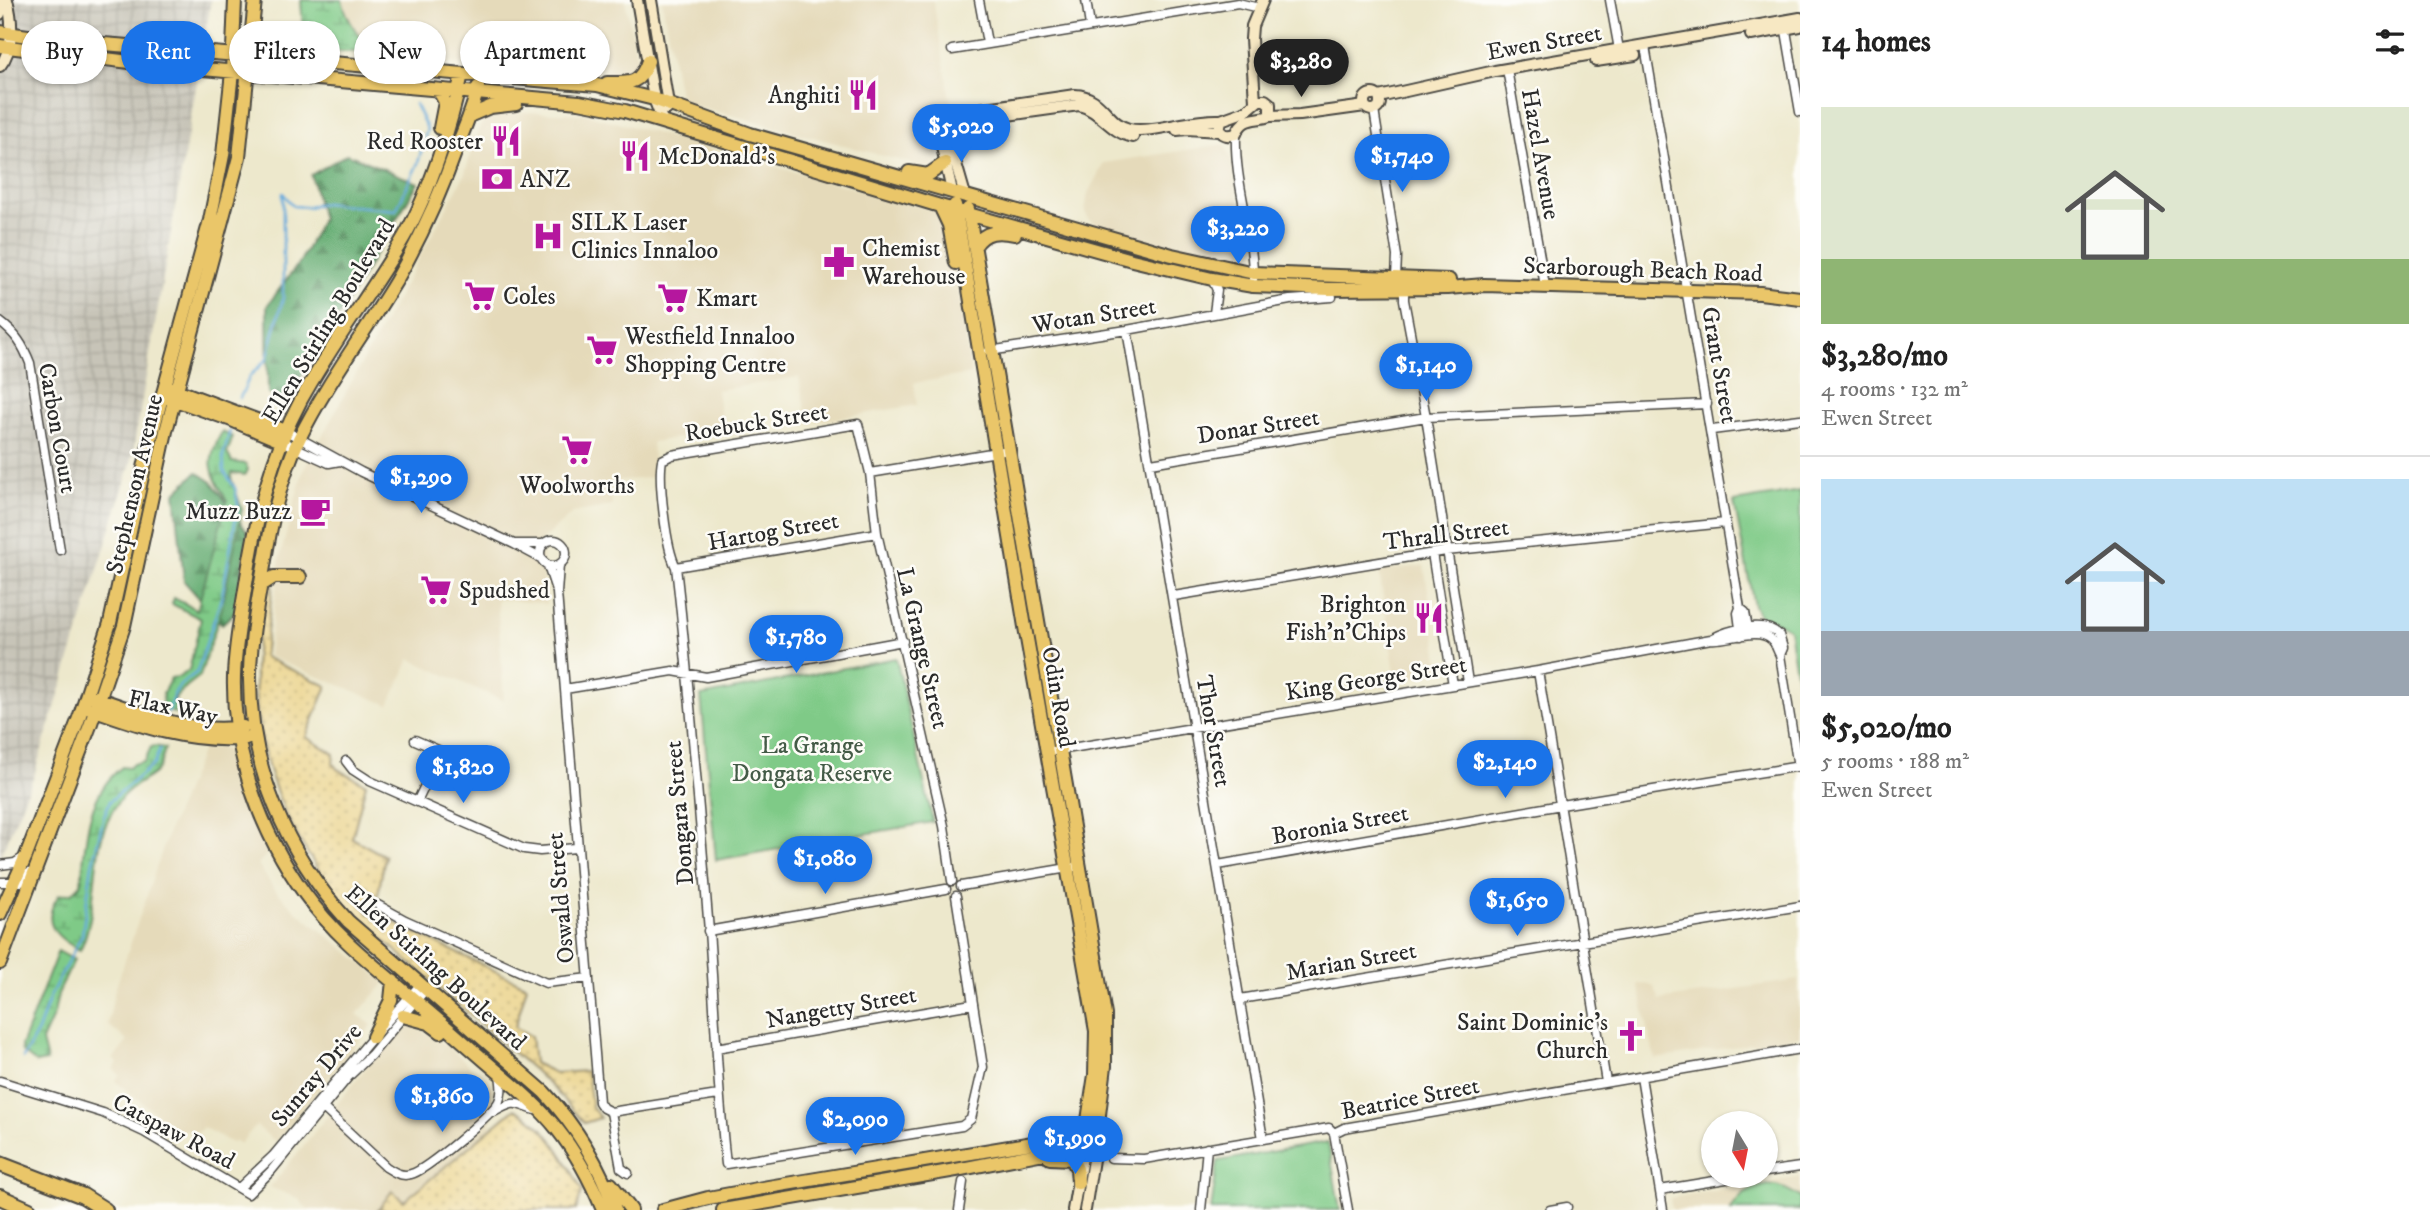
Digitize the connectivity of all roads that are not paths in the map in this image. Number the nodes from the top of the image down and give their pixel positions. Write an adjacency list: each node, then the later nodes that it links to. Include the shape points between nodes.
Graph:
1 (1, 0): 11 (main road)
2 (7, 0): 18 (main road, via 12,21)
3 (235, 0): 13 (main road, Stephenson Avenue)
4 (255, 0): 14 (main road, Stephenson Avenue)
5 (637, 0): 25 (main road)
6 (651, 0): 45 (main road)
7 (979, 0): 19 (street)
8 (1086, 0): 16 (street)
9 (1610, 0): 23 (street)
10 (1261, 4): 16 (street, via 1238,3); 43 (main road, via 1251,38)
11 (0, 14)
12 (1800, 19): 15 (main road, Ewen Street)
13 (234, 21)
14 (253, 21)
15 (1785, 25): 17 (main road, Ewen Street); 21 (main road, Ewen Street); 46 (street)
16 (1090, 26): 19 (street)
17 (1800, 26)
18 (5, 32): 20 (main road); 24 (main road, Scarborough Beach Road)
19 (987, 43): 22 (street)
20 (4, 46): 27 (main road, via 6,58); 28 (main road, Scarborough Beach Road)
21 (1645, 49): 23 (main road, Ewen Street); 64 (street, Grant Street)
22 (952, 50)
23 (1620, 54): 29 (main road, Ewen Street)
24 (229, 55)
25 (648, 61): 32 (main road, via 635,81); 41 (main road)
26 (340, 64): 30 (main road, Scarborough Beach Road)
27 (0, 66)
28 (229, 72)
29 (1507, 72): 44 (main road, Ewen Street); 63 (street, Hazel Avenue)
30 (460, 74)
31 (340, 82): 38 (main road, Scarborough Beach Road)
32 (610, 83)
33 (231, 84): 73 (main road, Stephenson Avenue, via 223,155)
34 (247, 84): 73 (main road, Stephenson Avenue, via 233,188)
35 (460, 84): 39 (main road, Ellen Stirling Boulevard)
36 (478, 84): 40 (main road, Ellen Stirling Boulevard)
37 (589, 84): 41 (main road, Scarborough Beach Road)
38 (439, 91): 39 (main road, Scarborough Beach Road); 54 (main road, via 445,102)
39 (458, 93): 40 (main road, Scarborough Beach Road); 54 (main road, Ellen Stirling Boulevard)
40 (476, 94): 42 (main road, Scarborough Beach Road); 48 (main road, Ellen Stirling Boulevard)
41 (654, 99): 45 (main road, Scarborough Beach Road); 50 (main road)
42 (558, 101): 48 (main road, via 504,104); 50 (main road, Scarborough Beach Road)
43 (1264, 102): 44 (main road, Ewen Street, via 1284,109); 49 (main road); 51 (main road)
44 (1372, 103): 49 (main road, Ewen Street); 62 (street)
45 (668, 104): 50 (main road); 52 (main road, Scarborough Beach Road, via 750,134)
46 (1800, 112)
47 (981, 114): 51 (main road, via 1083,96 1132,130 1186,121); 53 (main road, via 959,112 942,126 939,134); 55 (main road, via 950,134)
48 (469, 116): 80 (main road, Ellen Stirling Boulevard, via 426,226)
49 (1270, 116): 51 (main road, Ewen Street, via 1246,119)
50 (663, 122): 56 (main road, Scarborough Beach Road)
51 (1225, 130): 61 (street, via 1235,152)
52 (851, 162): 53 (main road, via 875,162 928,175); 55 (main road, Scarborough Beach Road)
53 (945, 163): 55 (main road)
54 (432, 172): 79 (main road, Ellen Stirling Boulevard, via 405,234)
55 (958, 193): 57 (main road, Odin Road); 61 (main road, Scarborough Beach Road)
56 (940, 206): 57 (main road, Scarborough Beach Road); 67 (main road, via 949,225 961,285)
57 (962, 212): 58 (main road, Odin Road); 59 (main road, Scarborough Beach Road); 67 (main road, Odin Road)
58 (975, 246): 59 (main road, via 983,236 1000,231); 71 (main road, Odin Road)
59 (1094, 249): 60 (main road, Scarborough Beach Road)
60 (1212, 279): 61 (main road, Scarborough Beach Road); 68 (street, via 1217,290)
61 (1253, 279): 62 (main road, Scarborough Beach Road)
62 (1401, 282): 63 (main road, Scarborough Beach Road); 75 (street)
63 (1545, 286): 64 (main road, Scarborough Beach Road)
64 (1688, 291): 66 (main road, Scarborough Beach Road); 74 (street, Grant Street)
65 (1332, 298): 68 (street, Wotan Street)
66 (1800, 298)
67 (970, 299): 72 (main road, Odin Road)
68 (1214, 313): 70 (street, Wotan Street)
69 (0, 322): 89 (street, Carbon Court, via 13,332 30,363)
70 (1127, 330): 71 (street, Wotan Street); 83 (street, Thor Street)
71 (993, 350): 72 (street, Wotan Street); 81 (main road, Odin Road)
72 (979, 352): 81 (main road, Odin Road)
73 (169, 393): 79 (main road); 106 (main road, Stephenson Avenue)
74 (1707, 404): 75 (street, Donar Street); 78 (street, Grant Street)
75 (1426, 418): 83 (street, Donar Street); 90 (street)
76 (1800, 419): 78 (street)
77 (858, 424): 82 (street, Roebuck Street); 84 (street, La Grange Street)
78 (1712, 430): 85 (street, Grant Street)
79 (283, 436): 80 (street); 109 (main road, Ellen Stirling Boulevard, via 261,502 236,650)
80 (301, 445): 87 (street, via 329,463 340,461); 96 (main road, Ellen Stirling Boulevard, via 275,508)
81 (1003, 451): 84 (street); 111 (main road, Odin Road)
82 (663, 460): 94 (street, Dongara Street, via 664,511)
83 (1151, 463): 98 (street, Thor Street)
84 (870, 473): 86 (street, La Grange Street)
85 (1725, 523): 90 (street, Thrall Street); 99 (street, Grant Street, via 1740,608 1745,612)
86 (877, 533): 94 (street, Hartog Street); 100 (street, La Grange Street)
87 (514, 544): 88 (street); 92 (street)
88 (543, 544): 92 (street, via 540,553); 93 (street, via 554,540 565,547 565,559)
89 (60, 550)
90 (1446, 551): 91 (street, Thrall Street); 103 (street)
91 (1432, 553): 98 (street, Thrall Street); 104 (street)
92 (545, 562): 93 (street); 97 (street)
93 (559, 565): 97 (street, Oswald Street)
94 (676, 567): 102 (street, Dongara Street)
95 (300, 577): 96 (main road, via 274,577)
96 (260, 586): 108 (main road, Ellen Stirling Boulevard, via 250,669)
97 (556, 593): 105 (street, Oswald Street)
98 (1174, 596): 107 (street, Thor Street)
99 (1745, 633): 101 (street, King George Street); 113 (street, King George Street, via 1767,627 1783,648 1780,655)
100 (903, 641): 102 (street, via 706,677); 122 (street, La Grange Street)
101 (1538, 671): 103 (street, King George Street); 115 (street)
102 (689, 674): 105 (street, via 673,671); 131 (street, Dongara Street)
103 (1468, 682): 104 (street, King George Street)
104 (1453, 685): 107 (street, King George Street)
105 (565, 689): 117 (street, Oswald Street)
106 (91, 702): 109 (main road, Flax Way); 116 (main road, Stephenson Avenue); 118 (main road, Stephenson Avenue)
107 (1193, 727): 111 (street, King George Street); 120 (street, Thor Street)
108 (254, 731): 109 (main road, Flax Way); 136 (main road, Ellen Stirling Boulevard, via 268,789 299,857 348,921)
109 (239, 733): 135 (main road, Ellen Stirling Boulevard, via 260,812 295,879 332,928)
110 (415, 740): 114 (street, via 440,754)
111 (1054, 751): 121 (main road, Odin Road)
112 (346, 761): 114 (street, via 370,781)
113 (1799, 766): 115 (street, Boronia Street)
114 (418, 800): 117 (street, via 524,849)
115 (1561, 805): 120 (street, Boronia Street); 132 (street)
116 (46, 847): 124 (street, via 25,880); 133 (main road, Stephenson Avenue)
117 (576, 848): 134 (street, Oswald Street)
118 (26, 856): 119 (street); 124 (main road, Stephenson Avenue)
119 (0, 865)
120 (1218, 865): 138 (street, Thor Street)
121 (1074, 867): 125 (street); 154 (main road, Odin Road, via 1106,1026 1105,1066)
122 (952, 881): 125 (street); 126 (street)
123 (0, 882): 124 (street)
124 (14, 883): 130 (main road, Stephenson Avenue)
125 (961, 886): 127 (street)
126 (946, 889): 127 (street); 131 (street)
127 (956, 896): 139 (street)
128 (378, 905): 134 (street, via 546,983)
129 (1800, 906): 132 (street, Marian Street)
130 (0, 914)
131 (708, 931): 143 (street, Dongara Street)
132 (1584, 941): 138 (street, Marian Street); 148 (street)
133 (0, 963)
134 (589, 978): 152 (street, Oswald Street, via 599,1102)
135 (393, 981): 137 (main road, Ellen Stirling Boulevard); 141 (main road, via 391,1000)
136 (424, 987): 137 (street, Sunray Drive); 159 (main road, Ellen Stirling Boulevard, via 544,1092)
137 (413, 998): 140 (street, Sunray Drive); 141 (street, Sunray Drive); 142 (main road, Ellen Stirling Boulevard)
138 (1240, 999): 156 (street, Thor Street)
139 (972, 1004): 143 (street, Nangetty Street); 149 (street, Dongara Street, via 983,1067 971,1119 962,1126 726,1164)
140 (403, 1016): 142 (main road); 150 (street, Sunray Drive)
141 (373, 1037): 150 (street, Sunray Drive)
142 (458, 1037): 145 (main road, Ellen Stirling Boulevard)
143 (716, 1048): 149 (street, Dongara Street)
144 (1800, 1049): 146 (street, Beatrice Street)
145 (500, 1074): 151 (main road, Ellen Stirling Boulevard); 153 (street, via 498,1103)
146 (1641, 1077): 148 (street, Beatrice Street); 171 (street)
147 (0, 1081): 170 (street, Catspaw Road, via 103,1113)
148 (1606, 1082): 155 (street, Beatrice Street)
149 (718, 1095): 152 (street)
150 (320, 1105): 153 (street, via 386,1167 407,1175 423,1169); 170 (street, Sunray Drive); 172 (street, Sunray Drive)
151 (541, 1112): 153 (street, via 513,1102); 167 (main road, Ellen Stirling Boulevard, via 564,1138)
152 (611, 1112): 165 (street, Oswald Street, via 621,1168)
153 (488, 1115)
154 (1091, 1130): 157 (main road, Odin Road); 181 (main road, via 708,1198)
155 (1334, 1133): 156 (street, Beatrice Street, via 1329,1128); 187 (street)
156 (1263, 1139): 158 (street, Beatrice Street)
157 (1090, 1146): 161 (main road); 168 (main road, Odin Road); 185 (main road, Odin Road)
158 (1207, 1147): 160 (street, Beatrice Street, via 1144,1159); 186 (street)
159 (591, 1155): 179 (main road, Ellen Stirling Boulevard); 180 (main road)
160 (1111, 1158)
161 (1012, 1160): 168 (main road, via 1072,1159); 182 (main road)
162 (0, 1164): 176 (highway, via 83,1196)
163 (1800, 1167): 164 (street)
164 (1778, 1170)
165 (628, 1173)
166 (963, 1182): 183 (street)
167 (592, 1183): 177 (main road); 178 (main road, Ellen Stirling Boulevard)
168 (1078, 1183): 184 (main road, Odin Road)
169 (1701, 1183): 171 (street)
170 (239, 1188): 172 (street, Catspaw Road)
171 (1660, 1190): 189 (street)
172 (248, 1194)
173 (0, 1197): 175 (highway)
174 (1567, 1207): 188 (street)
175 (29, 1210)
176 (105, 1210)
177 (592, 1210)
178 (603, 1210)
179 (615, 1210)
180 (631, 1210)
181 (663, 1210)
182 (723, 1210)
183 (959, 1210)
184 (1073, 1210)
185 (1085, 1210)
186 (1201, 1210)
187 (1348, 1210)
188 (1550, 1210)
189 (1663, 1210)

